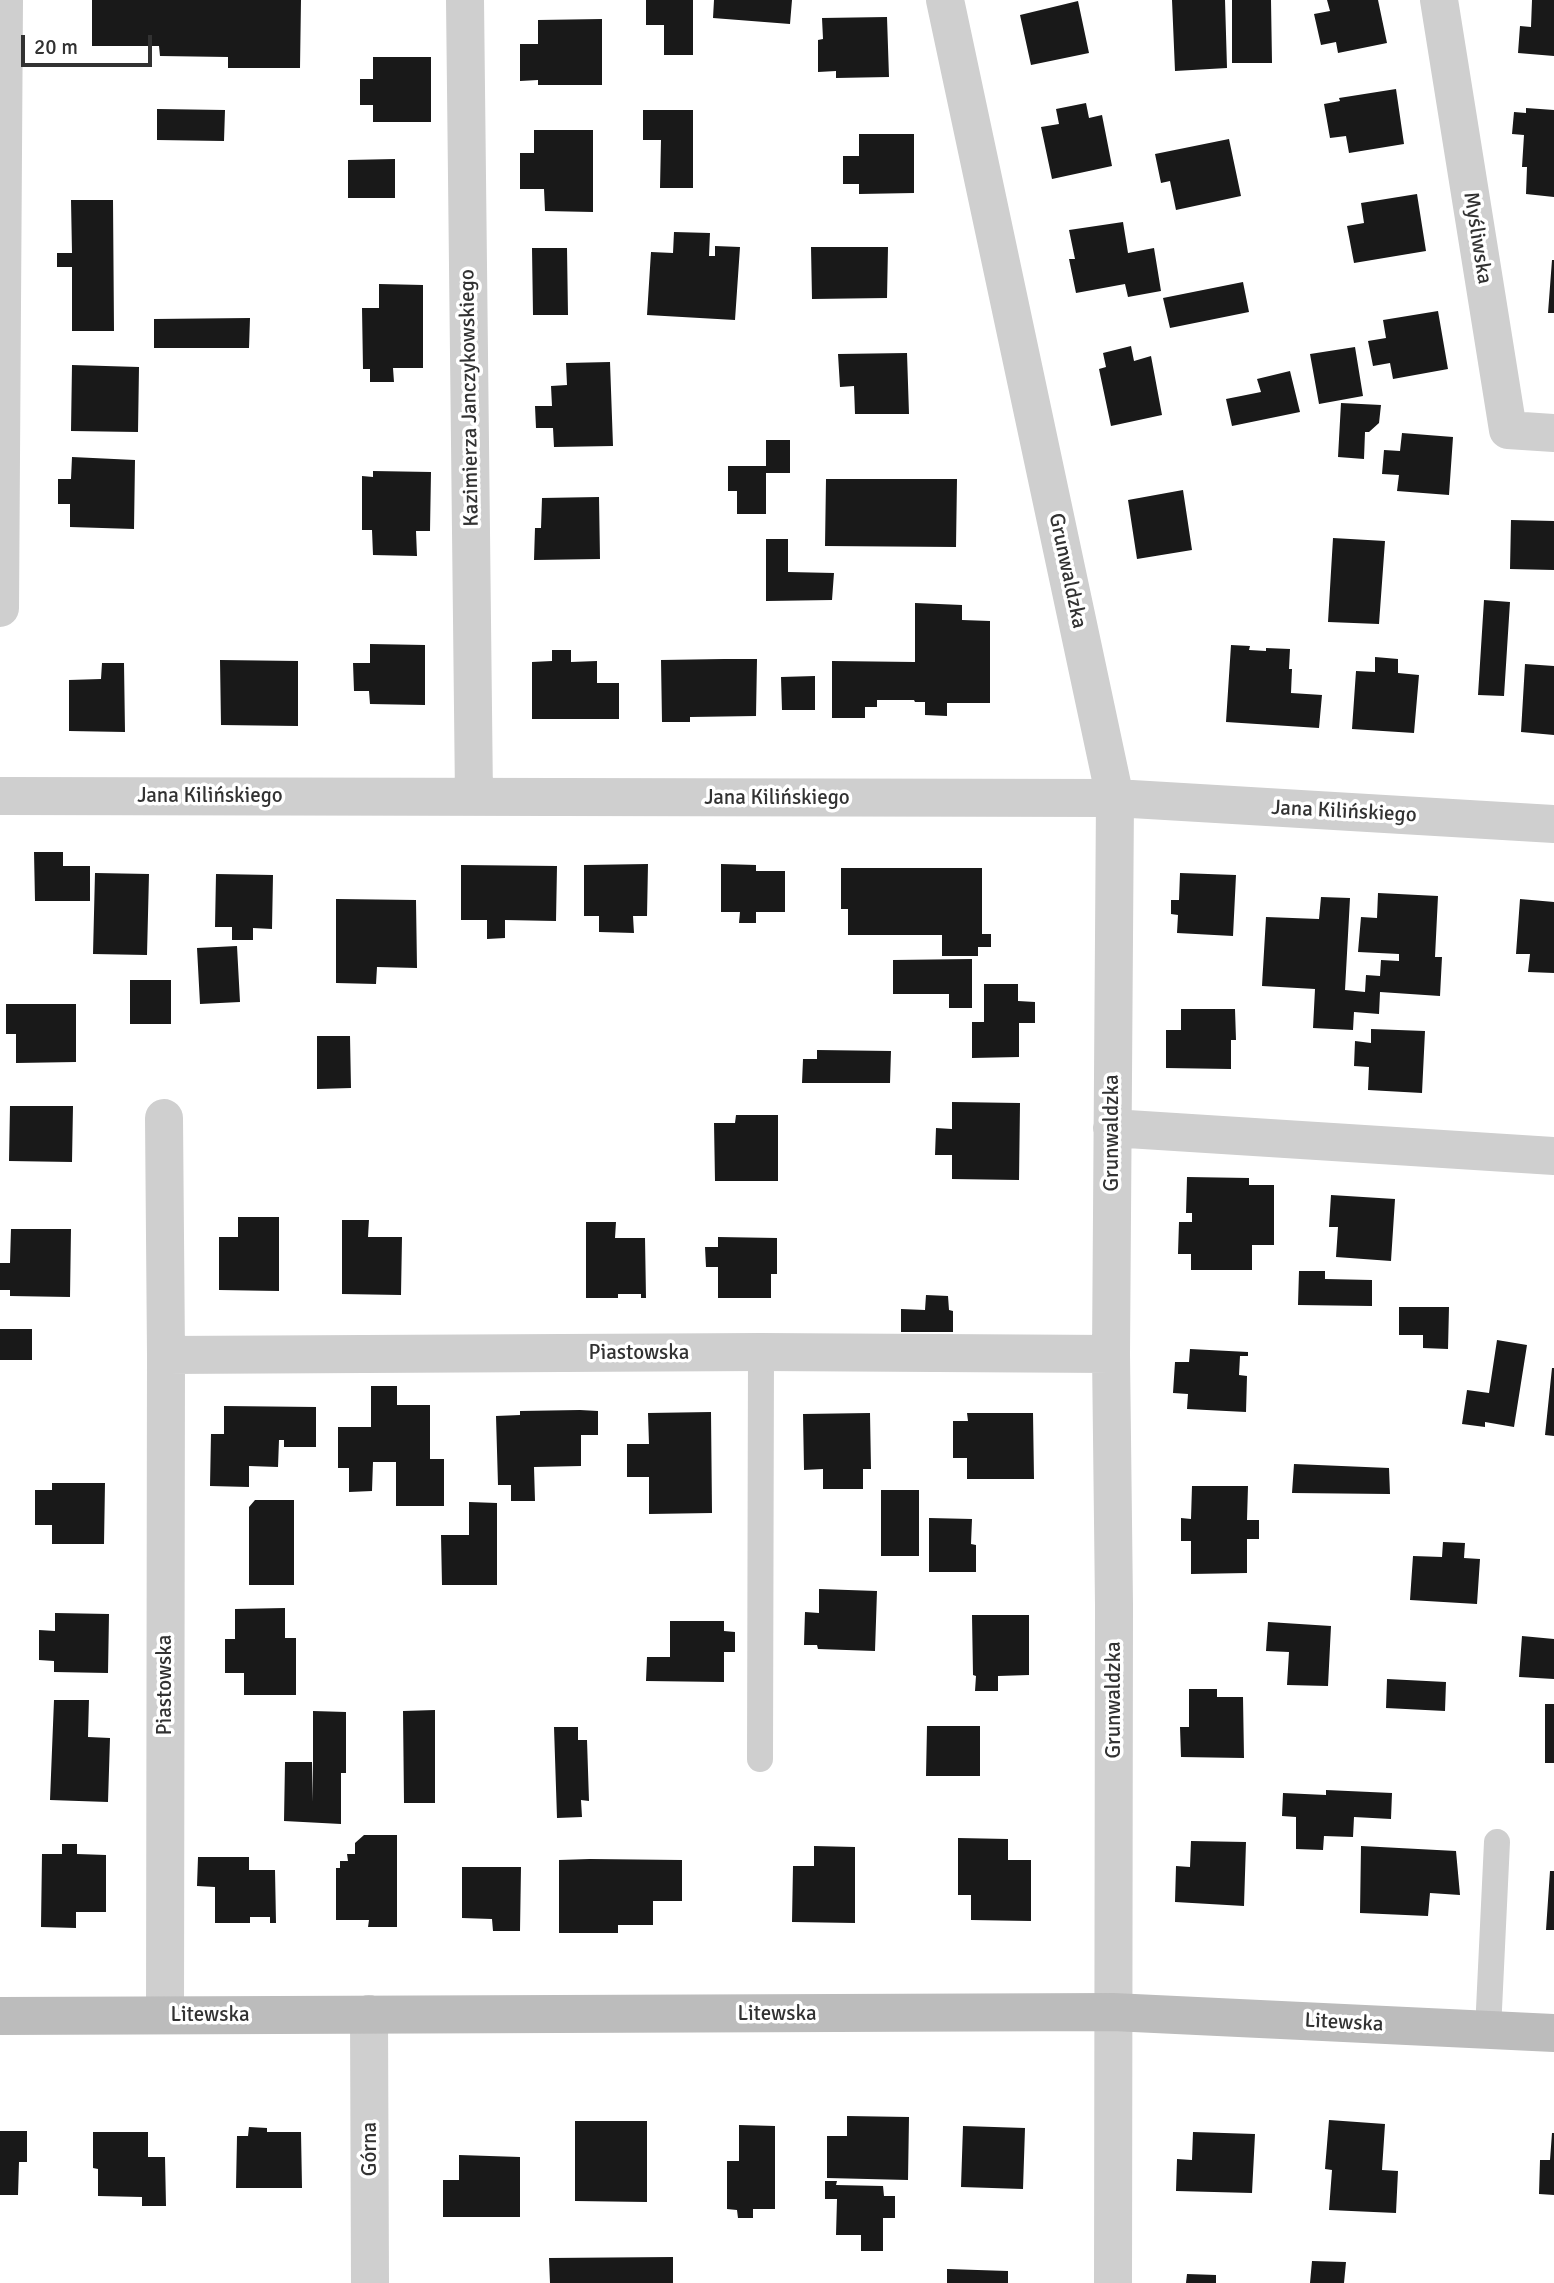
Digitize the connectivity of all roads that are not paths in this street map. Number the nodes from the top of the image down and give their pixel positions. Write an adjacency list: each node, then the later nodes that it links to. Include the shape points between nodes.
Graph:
1 (5, 0): 6 (street)
2 (466, 0): 8 (street, Kazimierza Janczykowskiego)
3 (945, 0): 9 (street, Grunwaldzka)
4 (1439, 0): 5 (street, Myśliwska, via 1508,430)
5 (1554, 433)
6 (0, 608)
7 (0, 796): 8 (street, Jana Kilińskiego)
8 (474, 797): 9 (street, Jana Kilińskiego)
9 (1115, 798): 10 (street, Jana Kilińskiego); 12 (street, Grunwaldzka)
10 (1554, 824)
11 (164, 1118): 16 (street, Piastowska)
12 (1112, 1128): 13 (street); 15 (street, Grunwaldzka)
13 (1554, 1156)
14 (761, 1352): 15 (street, Piastowska); 16 (street, Piastowska); 17 (lane)
15 (1111, 1354): 19 (street, Grunwaldzka)
16 (166, 1355): 21 (street, Piastowska)
17 (760, 1759)
18 (1497, 1842): 23 (lane)
19 (1113, 2012): 20 (main road, Litewska); 23 (main road, Litewska); 26 (street, Grunwaldzka)
20 (369, 2014): 21 (main road, Litewska); 25 (street, Górna)
21 (165, 2015): 22 (main road, Litewska)
22 (0, 2016)
23 (1488, 2030): 24 (main road, Litewska)
24 (1554, 2033)
25 (370, 2283)
26 (1114, 2283)

